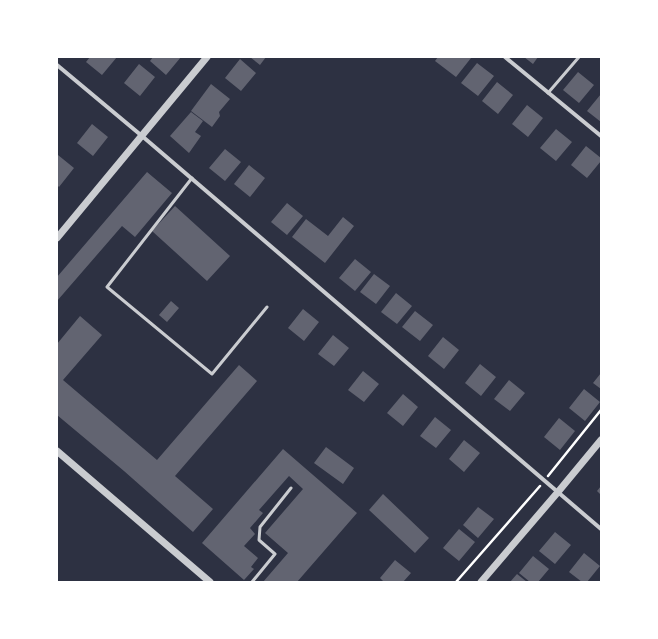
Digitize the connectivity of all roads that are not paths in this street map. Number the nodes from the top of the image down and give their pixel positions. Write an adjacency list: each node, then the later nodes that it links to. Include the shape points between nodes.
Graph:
1 (207, 57): 6 (street)
2 (505, 57): 5 (street)
3 (579, 57): 5 (lane)
4 (57, 65): 6 (street)
5 (548, 93): 7 (street)
6 (142, 136): 8 (street); 9 (street)
7 (601, 136)
8 (192, 178): 10 (lane, via 107,287 212,374); 14 (street)
9 (57, 238)
10 (267, 307)
11 (601, 440): 14 (street)
12 (57, 451): 16 (street)
13 (291, 488): 17 (lane, via 260,527 259,540 275,554)
14 (558, 492): 15 (street); 18 (street)
15 (601, 529)
16 (210, 582)
17 (252, 582)
18 (481, 582)

